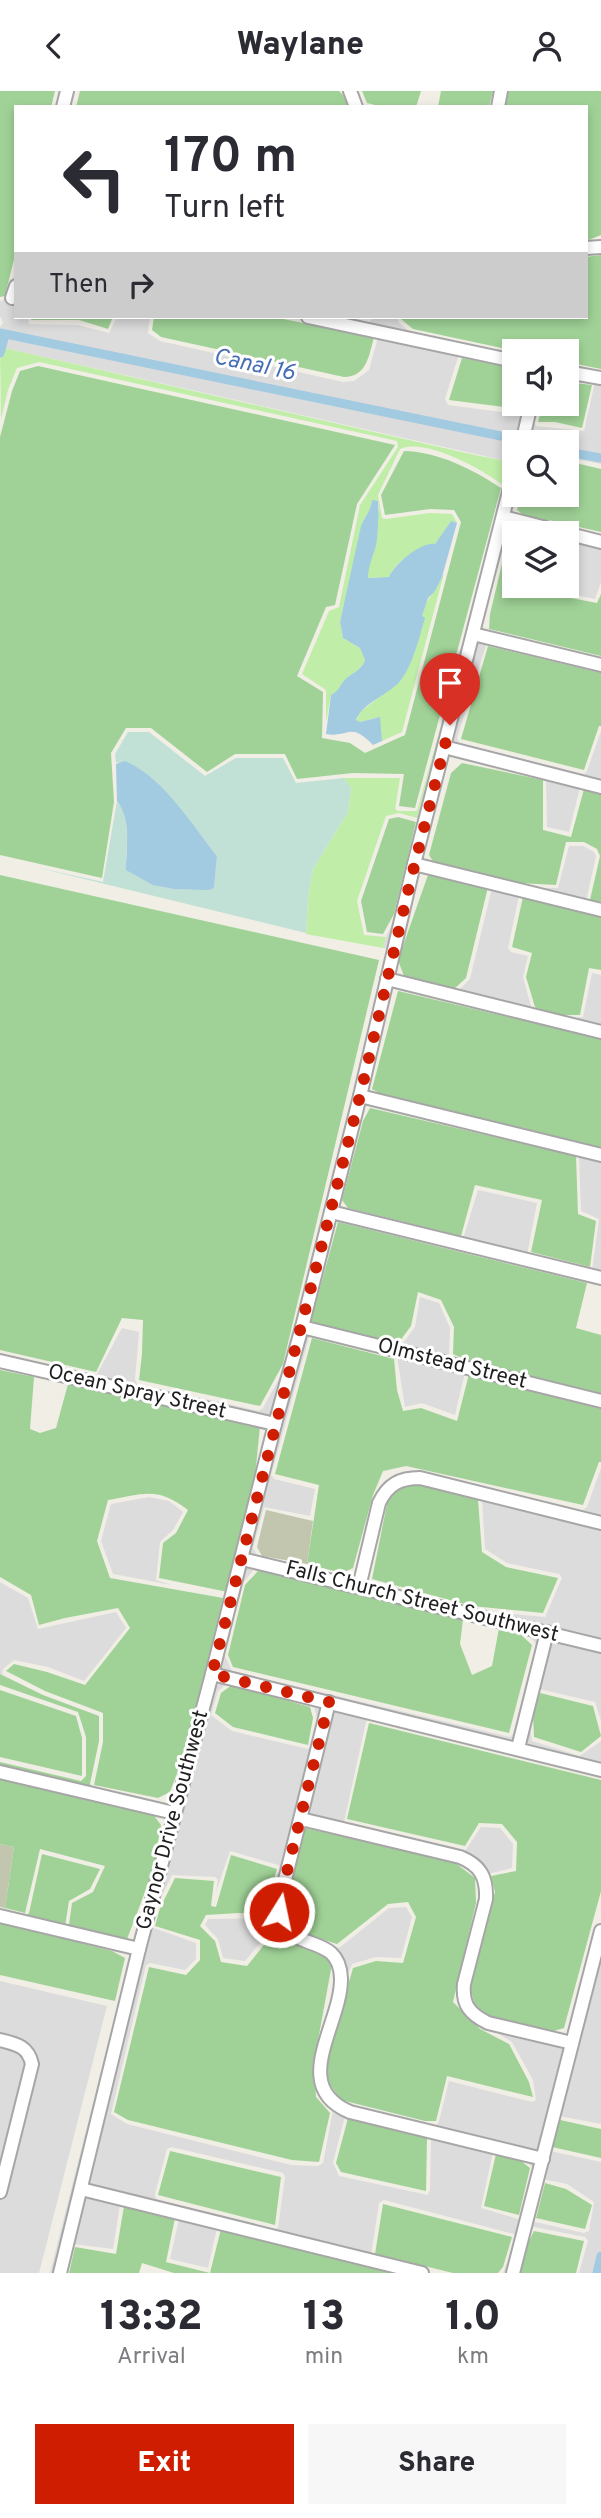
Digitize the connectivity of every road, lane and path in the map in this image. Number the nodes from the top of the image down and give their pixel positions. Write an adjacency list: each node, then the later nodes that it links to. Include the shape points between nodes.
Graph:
1 (318, 319): 2 (street)
2 (502, 358)
3 (579, 374): 4 (street)
4 (601, 378)
5 (505, 507): 6 (street, Gaynor Drive Southwest)
6 (503, 517): 7 (street); 8 (street, Gaynor Drive Southwest)
7 (601, 541)
8 (473, 633): 9 (street); 10 (street, Gaynor Drive Southwest)
9 (601, 665)
10 (444, 747): 11 (street); 12 (street, Gaynor Drive Southwest)
11 (601, 786)
12 (415, 864): 13 (street); 14 (street, Gaynor Drive Southwest)
13 (601, 910)
14 (387, 979): 15 (street); 16 (street, Gaynor Drive Southwest)
15 (601, 1032)
16 (360, 1096): 17 (street); 18 (street, Gaynor Drive Southwest)
17 (601, 1155)
18 (331, 1212): 19 (street); 20 (street, Gaynor Drive Southwest)
19 (601, 1278)
20 (302, 1327): 22 (street, Olmstead Street); 23 (street, Gaynor Drive Southwest)
21 (0, 1361): 23 (street, Ocean Spray Street)
22 (601, 1401)
23 (275, 1424): 25 (street, Gaynor Drive Southwest)
24 (601, 1523): 26 (street, via 407,1478 394,1483 379,1503)
25 (242, 1559): 26 (street, Falls Church Street Southwest); 29 (street, Gaynor Drive Southwest)
26 (359, 1587): 27 (street, Falls Church Street Southwest)
27 (547, 1632): 28 (street, Falls Church Street Southwest); 31 (street)
28 (601, 1646)
29 (212, 1674): 30 (street); 34 (street, Gaynor Drive Southwest)
30 (329, 1702): 31 (street); 35 (street)
31 (518, 1748): 32 (street)
32 (601, 1770)
33 (0, 1772): 34 (street)
34 (174, 1813): 38 (street, Gaynor Drive Southwest)
35 (301, 1819): 40 (street, via 473,1863 483,1873 486,1899 464,1984 467,2008 488,2023); 41 (street, via 279,1912 282,1925 291,1934 331,1952 339,1965 339,1993 320,2064 325,2096 350,2112)
36 (0, 1916): 38 (street)
37 (601, 1931): 40 (street)
38 (139, 1949): 42 (street, Gaynor Drive Southwest)
39 (0, 2040): 43 (street, via 21,2046 32,2064)
40 (572, 2043): 41 (street)
41 (543, 2159): 46 (street)
42 (81, 2189): 44 (street, Gaynor Drive Southwest); 45 (street)
43 (0, 2192)
44 (60, 2273)
45 (422, 2273)
46 (513, 2273)

